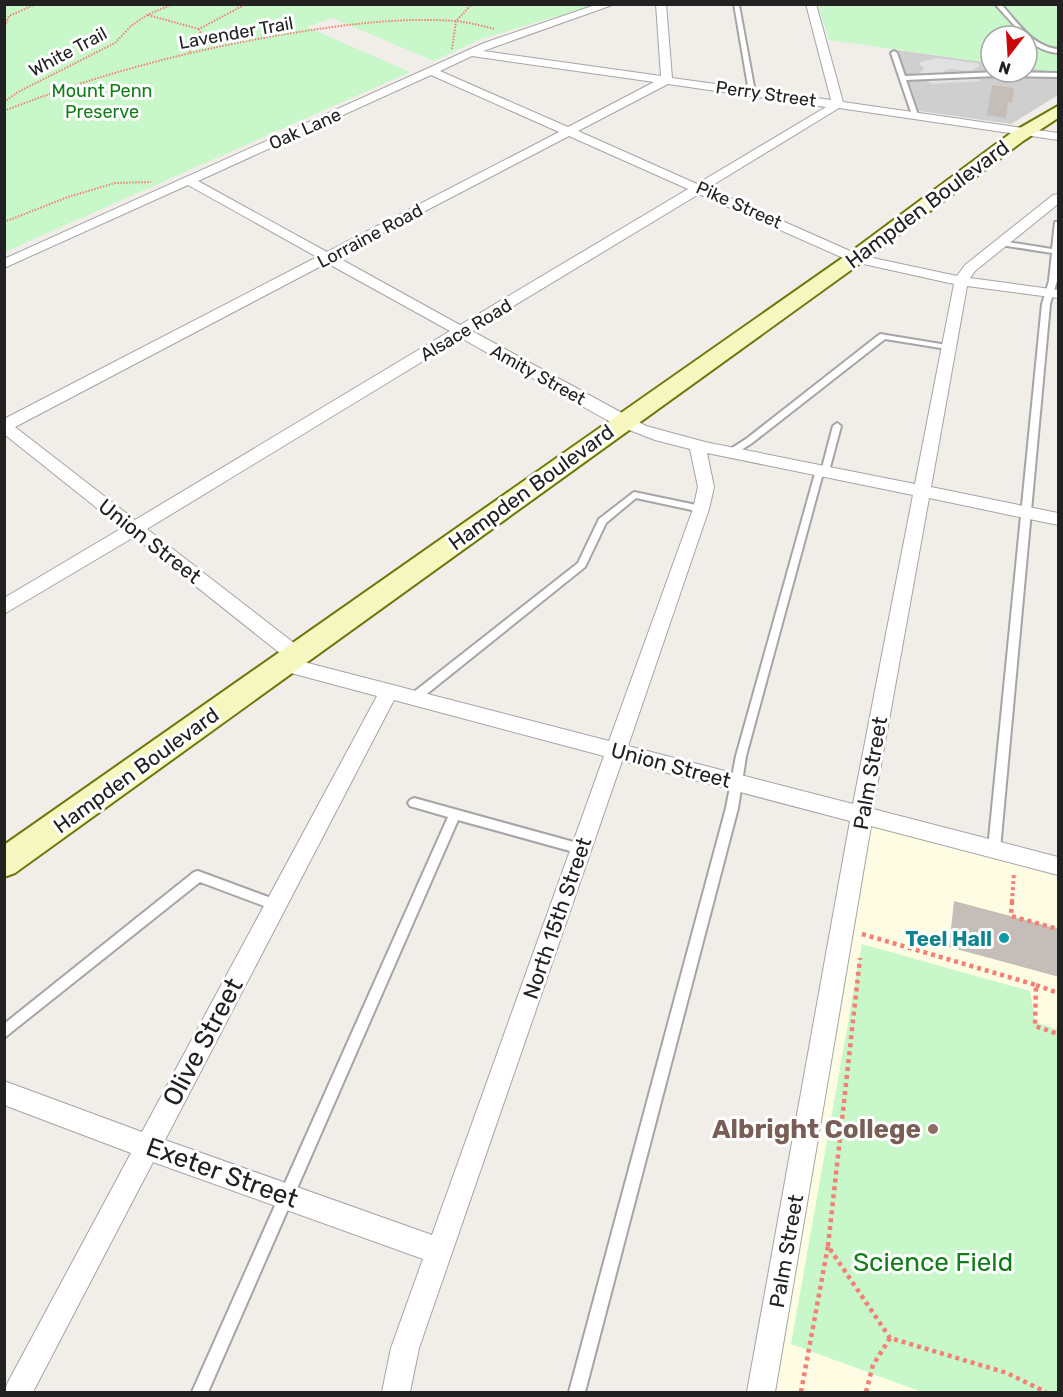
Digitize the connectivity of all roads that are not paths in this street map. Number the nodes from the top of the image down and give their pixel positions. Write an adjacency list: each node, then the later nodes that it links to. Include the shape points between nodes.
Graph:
1 (610, 4): 9 (street, Oak Lane)
2 (661, 4): 14 (street)
3 (811, 4): 16 (street)
4 (997, 4): 6 (lane)
5 (736, 5): 15 (lane)
6 (1016, 24)
7 (1039, 46): 8 (lane)
8 (1059, 51)
9 (472, 53): 11 (street, Oak Lane); 14 (street, Perry Street)
10 (894, 53): 13 (lane)
11 (432, 71): 19 (street, Pike Street); 22 (street, Oak Lane)
12 (1059, 75): 13 (lane)
13 (902, 78): 18 (lane)
14 (667, 80): 15 (street, Perry Street); 19 (street, Lorraine Road)
15 (752, 92): 16 (street, Perry Street)
16 (838, 104): 18 (street, Perry Street); 23 (street, Alsace Road)
17 (1059, 111): 20 (main road, Hampden Boulevard)
18 (915, 115): 20 (street, Perry Street)
19 (569, 131): 23 (street, Pike Street); 28 (street, Lorraine Road)
20 (1026, 131): 21 (street, Perry Street); 29 (main road, Hampden Boulevard)
21 (1059, 136)
22 (185, 183): 28 (street, Amity Street); 30 (street, Oak Lane)
23 (701, 188): 29 (street, Pike Street); 33 (street, Alsace Road)
24 (1059, 198): 26 (street)
25 (1059, 224): 27 (lane)
26 (1001, 243): 27 (lane); 31 (street, via 970,268)
27 (1056, 252): 32 (lane)
28 (328, 258): 33 (street, Amity Street); 36 (street, Lorraine Road)
29 (855, 258): 31 (street, Pike Street); 35 (main road, Hampden Boulevard)
30 (4, 264)
31 (961, 281): 32 (street, Pike Street); 34 (street, Palm Street)
32 (1054, 294): 43 (lane, via 1046,304)
33 (461, 332): 35 (street, Amity Street); 45 (street, Alsace Road)
34 (947, 347): 39 (lane, via 883,336); 41 (street, Palm Street)
35 (621, 423): 38 (street, Amity Street); 47 (main road, Hampden Boulevard)
36 (4, 426): 45 (street, Union Street)
37 (837, 426): 40 (lane)
38 (697, 444): 39 (street, Amity Street); 42 (street, North 15th Street, via 706,487)
39 (732, 452): 40 (street, Amity Street)
40 (823, 471): 41 (street, Amity Street); 51 (lane, via 805,518)
41 (921, 491): 43 (street, Amity Street); 54 (street, Palm Street)
42 (701, 509): 49 (lane, via 634,495 602,521 582,565); 50 (street, North 15th Street)
43 (1027, 512): 44 (street, Amity Street); 56 (lane)
44 (1059, 519)
45 (135, 529): 46 (street, Alsace Road); 47 (street, Union Street)
46 (4, 607)
47 (290, 660): 48 (street, Union Street); 57 (main road, Hampden Boulevard)
48 (388, 692): 49 (street, Union Street); 59 (street, Olive Street)
49 (414, 698): 50 (street, Union Street)
50 (616, 751): 51 (street, Union Street); 55 (street, North 15th Street)
51 (736, 782): 54 (street, Union Street); 68 (lane)
52 (414, 803): 53 (lane)
53 (455, 814): 55 (lane); 63 (lane)
54 (862, 814): 56 (street, Union Street); 69 (street, Palm Street)
55 (581, 849): 64 (street, North 15th Street)
56 (994, 849): 58 (street, Union Street)
57 (4, 864)
58 (1059, 866)
59 (275, 905): 60 (lane, via 198,876); 62 (street, Olive Street)
60 (4, 1032)
61 (7, 1099): 62 (street, Exeter Street)
62 (148, 1147): 63 (street, Exeter Street); 65 (street, Olive Street)
63 (287, 1196): 64 (street, Exeter Street); 66 (lane)
64 (439, 1251): 67 (street, North 15th Street, via 405,1348)
65 (18, 1392)
66 (200, 1392)
67 (396, 1392)
68 (577, 1392)
69 (761, 1392)

